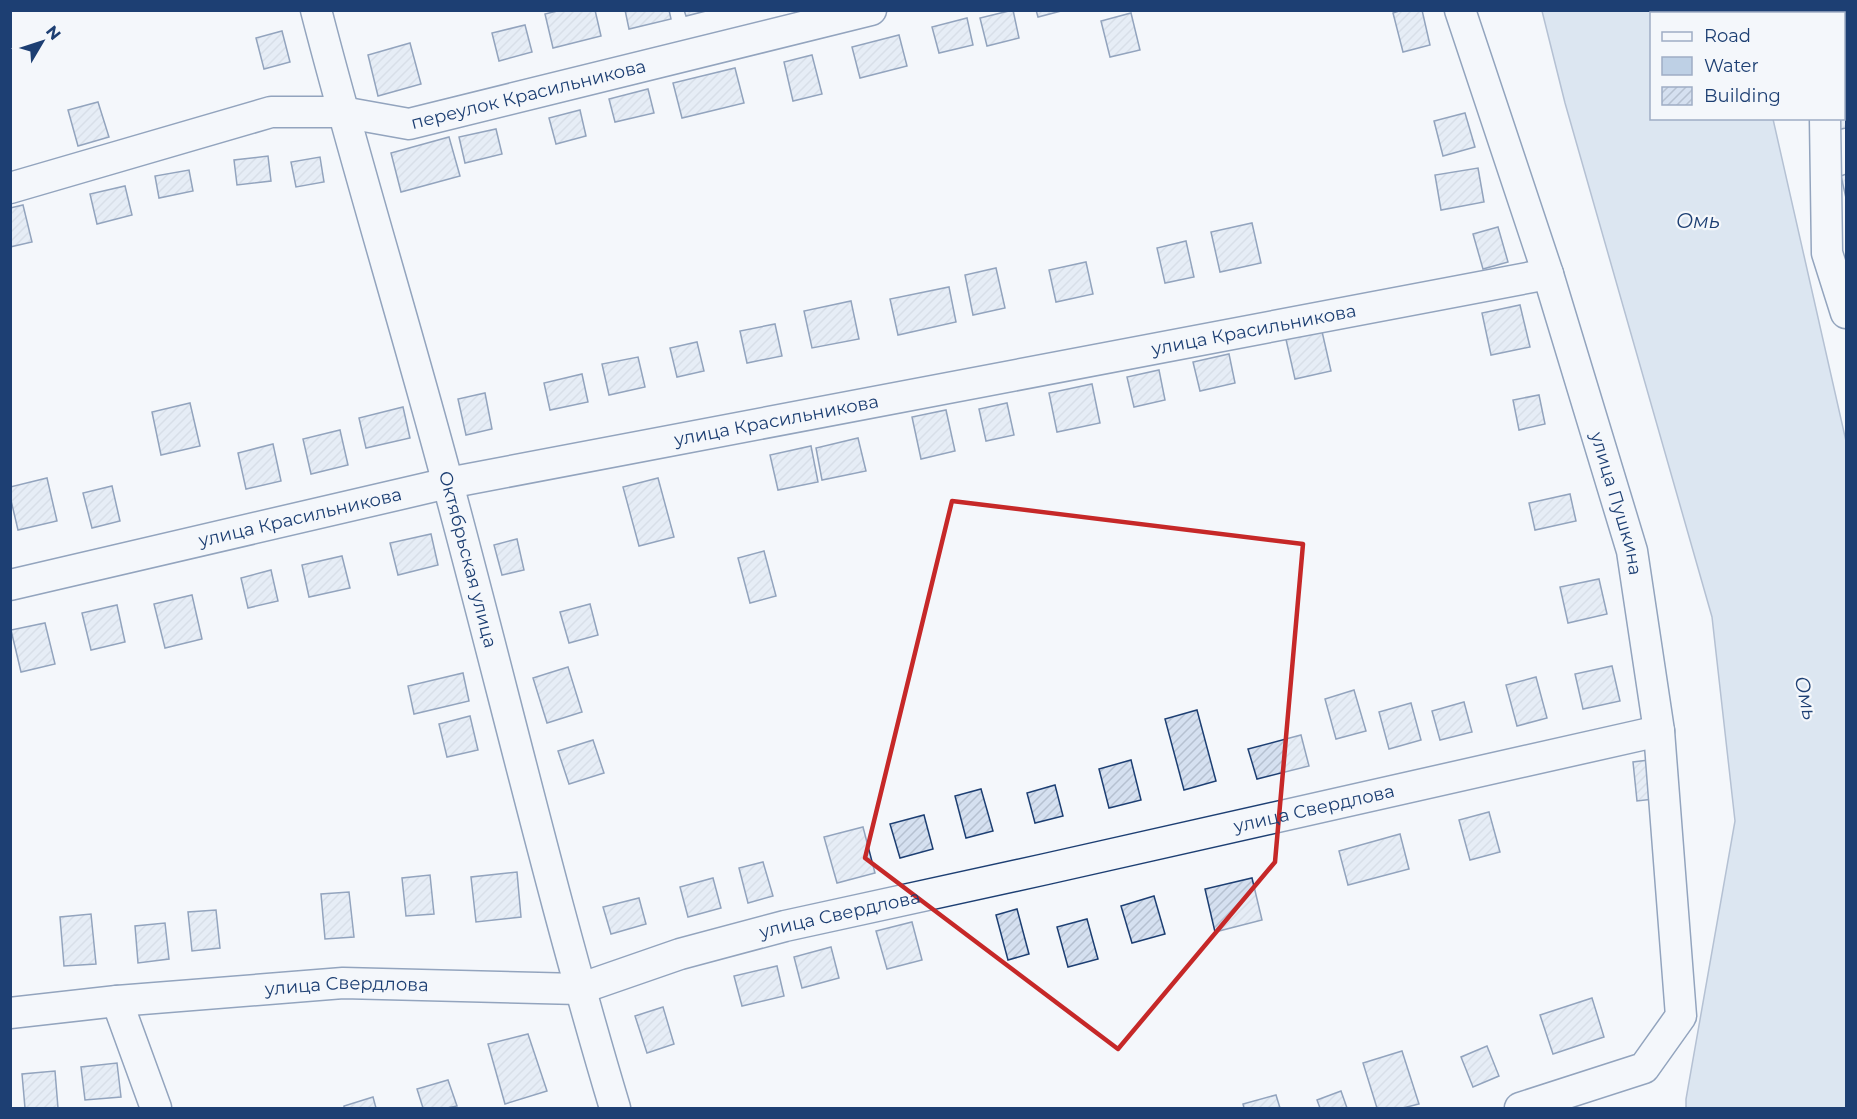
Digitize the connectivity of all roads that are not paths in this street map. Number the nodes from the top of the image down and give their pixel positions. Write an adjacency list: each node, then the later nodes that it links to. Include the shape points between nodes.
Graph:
1 (316, 10): 4 (street, Октябрьская улица)
2 (871, 10): 4 (street, переулок Красильникова, via 409,124)
3 (1460, 10): 7 (street, улица Пушкина)
4 (342, 112): 6 (street, переулок Красильникова, via 271,112); 9 (street, Октябрьская улица)
5 (1825, 120): 8 (street, via 1827,253)
6 (10, 188)
7 (1548, 274): 9 (street, улица Красильникова); 11 (street, улица Пушкина, via 1632,551)
8 (1846, 313)
9 (448, 483): 10 (street, улица Красильникова); 12 (street, Октябрьская улица)
10 (10, 585)
11 (1659, 731): 12 (street, улица Свердлова, via 786,926 680,954); 17 (street, улица Пушкина, via 1681,1016 1644,1068)
12 (579, 990): 13 (street, улица Свердлова, via 343,983); 16 (street, Октябрьская улица)
13 (117, 1001): 14 (street, улица Свердлова); 15 (street)
14 (10, 1013)
15 (156, 1108)
16 (615, 1108)
17 (1520, 1108)

